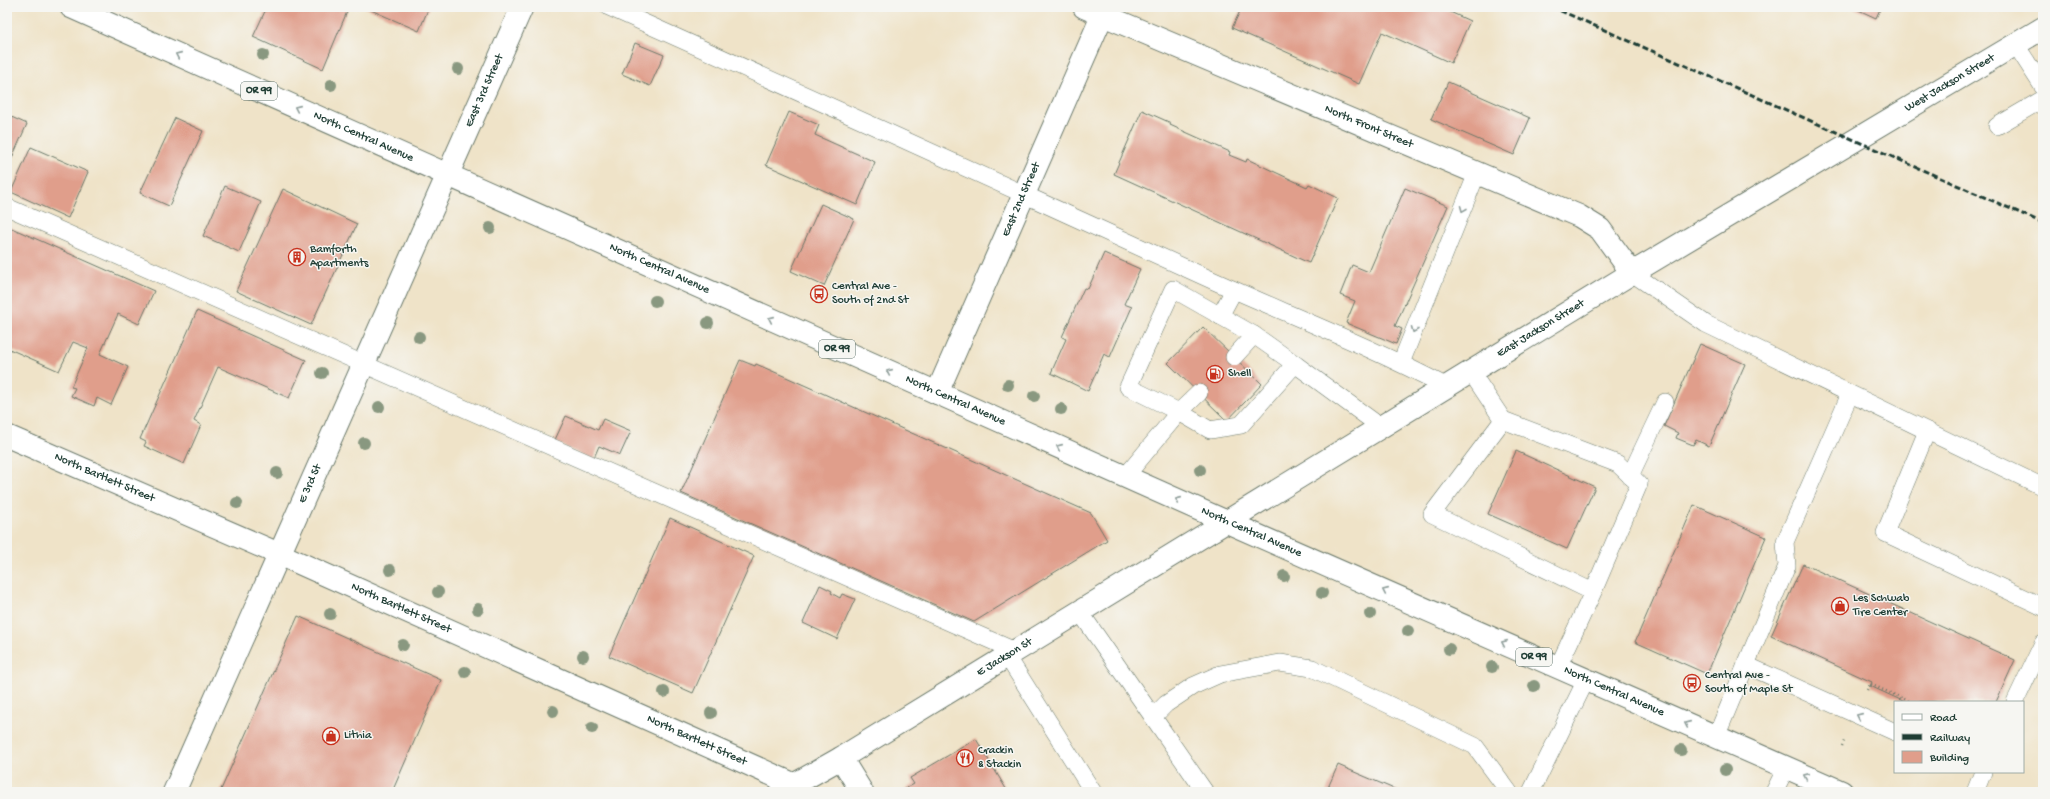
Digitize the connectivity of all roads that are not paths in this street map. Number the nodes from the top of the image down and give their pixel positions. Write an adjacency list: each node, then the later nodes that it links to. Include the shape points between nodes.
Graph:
1 (71, 7): 12 (street, North Central Avenue / OR 99, one-way to 1)
2 (522, 7): 12 (street, East 3rd Street)
3 (609, 7): 13 (lane)
4 (1098, 10): 11 (street, North Front Street); 13 (street, East 2nd Street)
5 (2043, 28): 6 (street, West Jackson Street)
6 (2016, 45): 7 (lane); 10 (street, West Jackson Street)
7 (2043, 87)
8 (2043, 99): 9 (lane)
9 (1997, 126)
10 (1857, 140): 15 (street, East Jackson Street)
11 (1477, 173): 15 (street, North Front Street, via 1580,216 1600,229); 20 (lane, one-way to 20)
12 (447, 175): 21 (street, E 3rd St); 25 (street, North Central Avenue / OR 99, one-way to 12)
13 (1025, 193): 16 (lane); 25 (street, East 2nd Street)
14 (7, 207): 21 (lane)
15 (1632, 273): 23 (street, East Jackson Street); 27 (lane, via 1706,324)
16 (1234, 290): 17 (lane); 20 (lane)
17 (1220, 316): 18 (lane); 29 (lane, via 1173,289 1128,387)
18 (1254, 336): 19 (lane); 22 (lane)
19 (1234, 357)
20 (1401, 363): 24 (lane)
21 (364, 364): 38 (street, E 3rd St); 43 (lane)
22 (1295, 364): 29 (lane, via 1241,425 1210,430); 31 (lane)
23 (1471, 372): 24 (street, East Jackson Street); 30 (lane)
24 (1447, 387): 31 (street, East Jackson Street)
25 (937, 393): 35 (street, North Central Avenue / OR 99, one-way to 25)
26 (1199, 393): 29 (lane)
27 (1850, 394): 32 (lane); 44 (lane, via 1785,542 1787,566)
28 (1665, 402): 34 (lane)
29 (1179, 412): 35 (lane)
30 (1503, 420): 34 (lane, via 1618,464); 39 (lane, via 1432,514)
31 (1382, 427): 37 (street, East Jackson Street)
32 (1927, 431): 36 (lane); 40 (lane, via 1885,533)
33 (7, 436): 38 (street, North Bartlett Street)
34 (1630, 476): 39 (lane, via 1639,484)
35 (1125, 477): 37 (street, North Central Avenue / OR 99, one-way to 35)
36 (2043, 486)
37 (1227, 522): 41 (street, E Jackson St); 45 (street, North Central Avenue / OR 99, one-way to 37)
38 (280, 554): 54 (street, North Bartlett Street); 55 (street, E 3rd St)
39 (1593, 592): 45 (lane)
40 (2043, 607)
41 (1080, 612): 43 (street, E Jackson St); 48 (lane)
42 (2043, 643): 47 (lane)
43 (1011, 654): 51 (street, E Jackson St); 57 (lane)
44 (1746, 665): 49 (lane, one-way to 44); 50 (lane)
45 (1558, 667): 46 (street, North Central Avenue / OR 99)
46 (1586, 680): 50 (street, North Central Avenue / OR 99, one-way to 46); 60 (lane)
47 (2015, 701)
48 (1154, 717): 58 (lane); 59 (lane, via 1166,704 1192,686 1220,674 1280,663 1312,668 1475,746)
49 (1894, 732)
50 (1716, 737): 52 (street, North Central Avenue / OR 99)
51 (841, 758): 54 (street, E Jackson St); 56 (street)
52 (1786, 768): 61 (lane); 62 (street, North Central Avenue / OR 99, one-way to 52)
53 (1983, 773): 63 (lane)
54 (787, 788)
55 (174, 792)
56 (862, 792)
57 (1094, 792)
58 (1205, 792)
59 (1508, 792)
60 (1531, 792)
61 (1774, 792)
62 (1842, 792)
63 (1975, 792)

